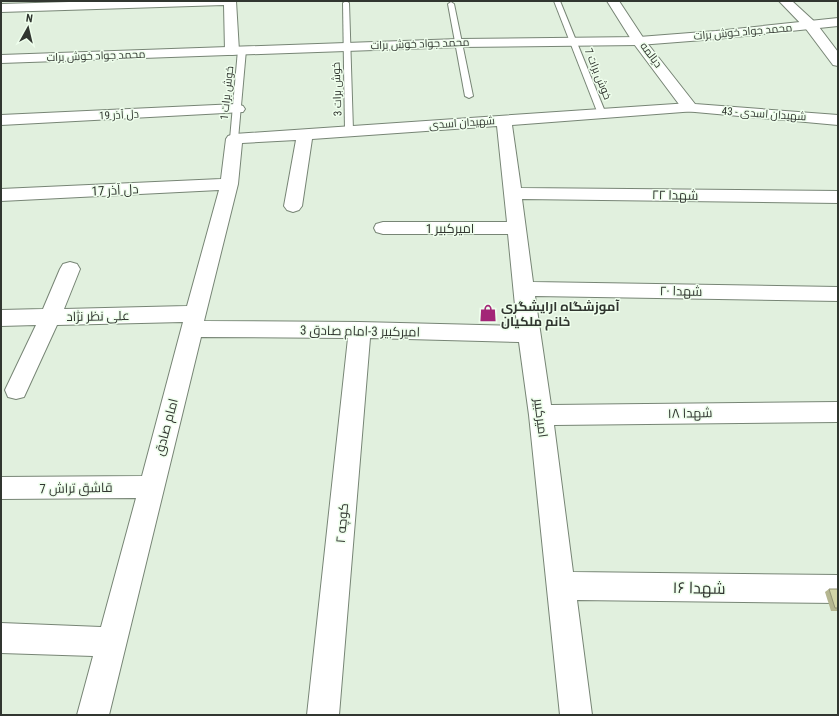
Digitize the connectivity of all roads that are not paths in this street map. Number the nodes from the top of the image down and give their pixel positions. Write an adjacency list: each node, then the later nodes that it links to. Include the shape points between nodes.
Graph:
1 (230, 1): 6 (street); 15 (street)
2 (557, 1): 11 (lane, خوش برات 7)
3 (614, 1): 12 (street, دیالمه)
4 (785, 1): 10 (street)
5 (346, 3): 14 (lane, خوش برات 3)
6 (79, 4): 8 (street)
7 (451, 4): 13 (lane)
8 (1, 8)
9 (838, 22): 10 (street, محمد جواد خوش برات)
10 (811, 26): 12 (street, محمد جواد خوش برات); 17 (street)
11 (573, 41): 12 (street, محمد جواد خوش برات); 13 (street, محمد جواد خوش برات); 21 (lane, خوش برات 7)
12 (639, 41): 19 (street, دیالمه)
13 (459, 43): 14 (street, محمد جواد خوش برات); 18 (lane)
14 (347, 47): 15 (street, محمد جواد خوش برات); 25 (lane, خوش برات 3)
15 (237, 50): 16 (street, محمد جواد خوش برات); 20 (lane, خوش برات 1)
16 (1, 59)
17 (838, 62)
18 (469, 96)
19 (690, 108): 21 (street, شهیدان اسدی); 23 (street, شهیدان اسدی - 43)
20 (237, 109): 22 (street, دل آذر 19); 27 (lane, خوش برات 1)
21 (602, 114): 24 (street, شهیدان اسدی)
22 (1, 120)
23 (838, 120)
24 (504, 121): 25 (street, شهیدان اسدی); 29 (street, امیرکبیر)
25 (349, 131): 26 (street, شهیدان اسدی)
26 (305, 134): 27 (street, شهیدان اسدی); 32 (street)
27 (234, 138): 28 (street, امام صادق)
28 (229, 184): 30 (street, دل آذر 17); 40 (street, امام صادق)
29 (513, 193): 31 (street, شهدا ۲۲); 34 (street, امیرکبیر)
30 (1, 195)
31 (838, 197)
32 (293, 206)
33 (383, 228): 34 (street, امیرکبیر 1)
34 (517, 228): 36 (street, امیرکبیر)
35 (70, 268): 38 (street)
36 (524, 289): 37 (street, شهدا ۲۰); 42 (street, امیرکبیر)
37 (838, 294)
38 (50, 317): 39 (street, علی نظر نژاد); 40 (street, علی نظر نژاد); 43 (street)
39 (1, 318)
40 (193, 322): 41 (street, امیرکبیر 3-امام صادق 3); 46 (street, امام صادق)
41 (360, 330): 42 (street, امیرکبیر 3-امام صادق 3); 53 (street, کوچه ۲)
42 (530, 334): 45 (street, امیرکبیر)
43 (16, 390)
44 (838, 412): 45 (street, شهدا ۱۸)
45 (541, 415): 48 (street, امیرکبیر)
46 (150, 487): 47 (street, قاشق تراش 7); 51 (street, امام صادق)
47 (1, 488)
48 (561, 586): 49 (street, شهدا ۱۶); 54 (street, امیرکبیر)
49 (838, 589)
50 (1, 638): 51 (street)
51 (111, 642): 52 (street, امام صادق)
52 (93, 715)
53 (324, 715)
54 (576, 715)

